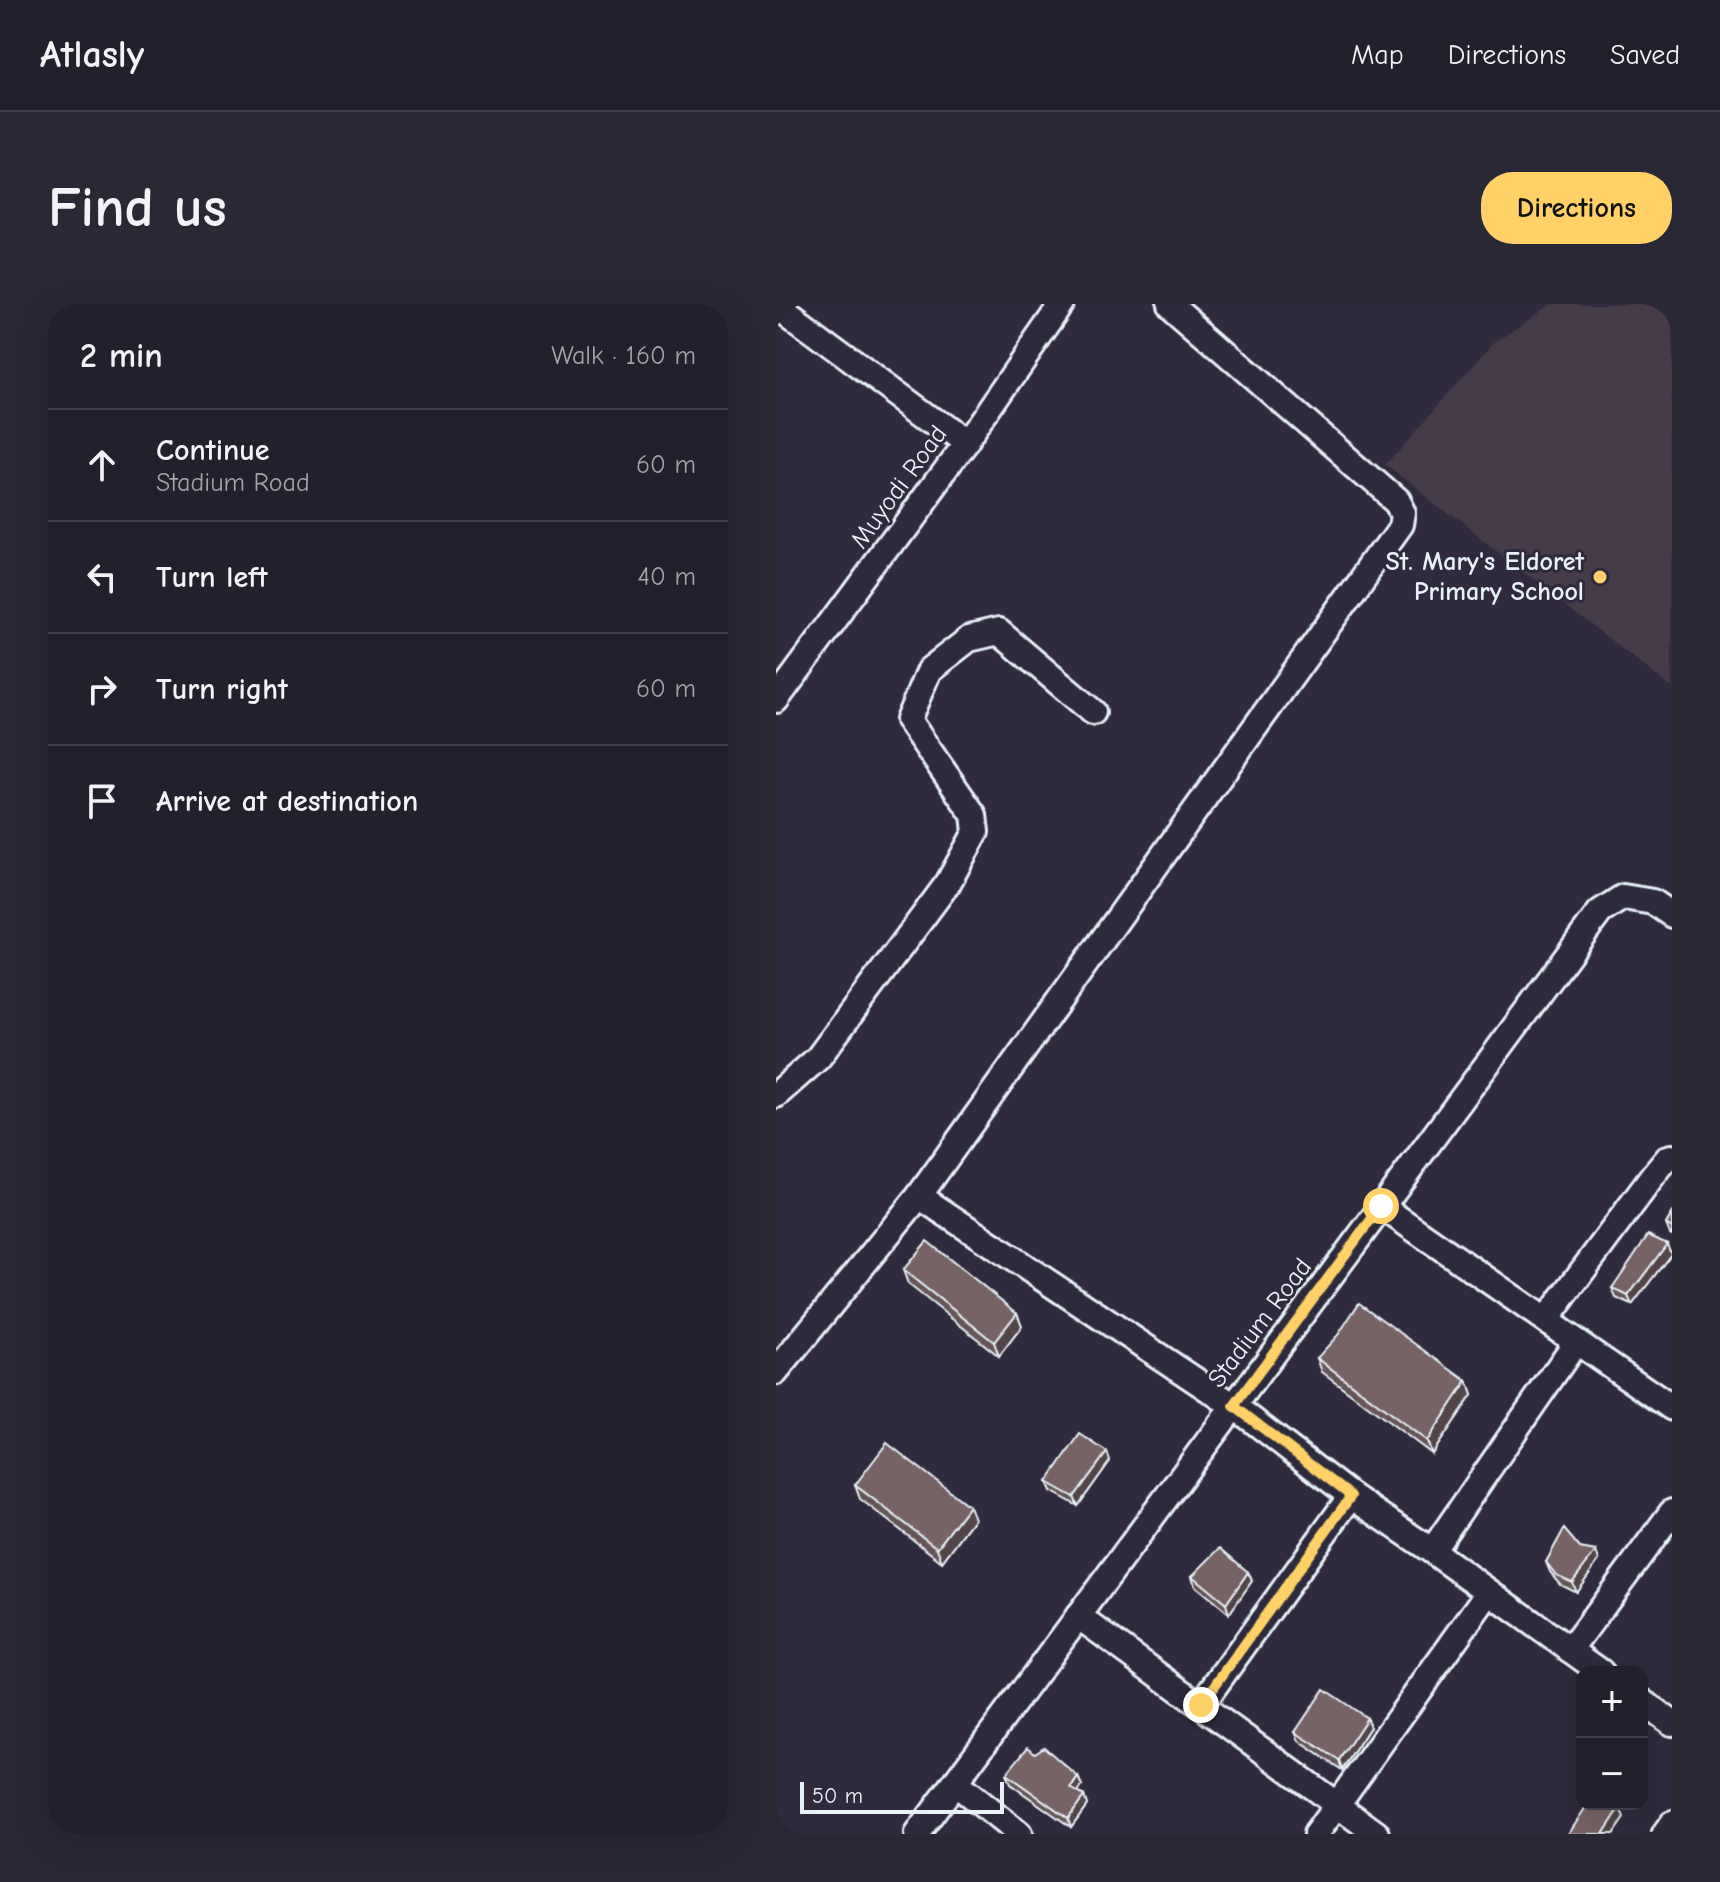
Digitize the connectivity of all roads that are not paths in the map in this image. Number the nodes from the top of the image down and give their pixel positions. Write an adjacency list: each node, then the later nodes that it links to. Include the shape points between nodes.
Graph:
1 (776, 304): 4 (street)
2 (1062, 304): 4 (street, Muyodi Road)
3 (1170, 304): 10 (street, via 1396,501 1400,525)
4 (965, 444): 5 (street, Muyodi Road)
5 (776, 700)
6 (1093, 712): 8 (street, via 999,632 969,639 929,670 908,720 974,815 976,832 948,883 818,1058)
7 (1672, 915): 11 (street, Stadium Road, via 1653,902 1623,897 1600,912)
8 (776, 1095)
9 (1672, 1157): 12 (street)
10 (919, 1196): 14 (street); 15 (street)
11 (1381, 1206): 12 (street); 15 (street, Stadium Road)
12 (1546, 1320): 13 (street)
13 (1576, 1342): 16 (street); 19 (street)
14 (776, 1372)
15 (1234, 1406): 17 (street); 21 (street, Stadium Road)
16 (1672, 1408)
17 (1351, 1496): 19 (street); 24 (street)
18 (1672, 1512): 22 (street)
19 (1432, 1551): 20 (street)
20 (1489, 1592): 22 (street); 28 (street)
21 (1078, 1616): 24 (street); 27 (street, Stadium Road)
22 (1570, 1650): 23 (street)
23 (1593, 1666)
24 (1201, 1705): 28 (street)
25 (1648, 1705): 26 (street)
26 (1672, 1723)
27 (955, 1783): 30 (street, Stadium Road); 31 (street)
28 (1336, 1804): 32 (street); 33 (street)
29 (1672, 1824): 34 (street)
30 (917, 1834)
31 (1019, 1834)
32 (1316, 1834)
33 (1377, 1834)
34 (1665, 1834)

